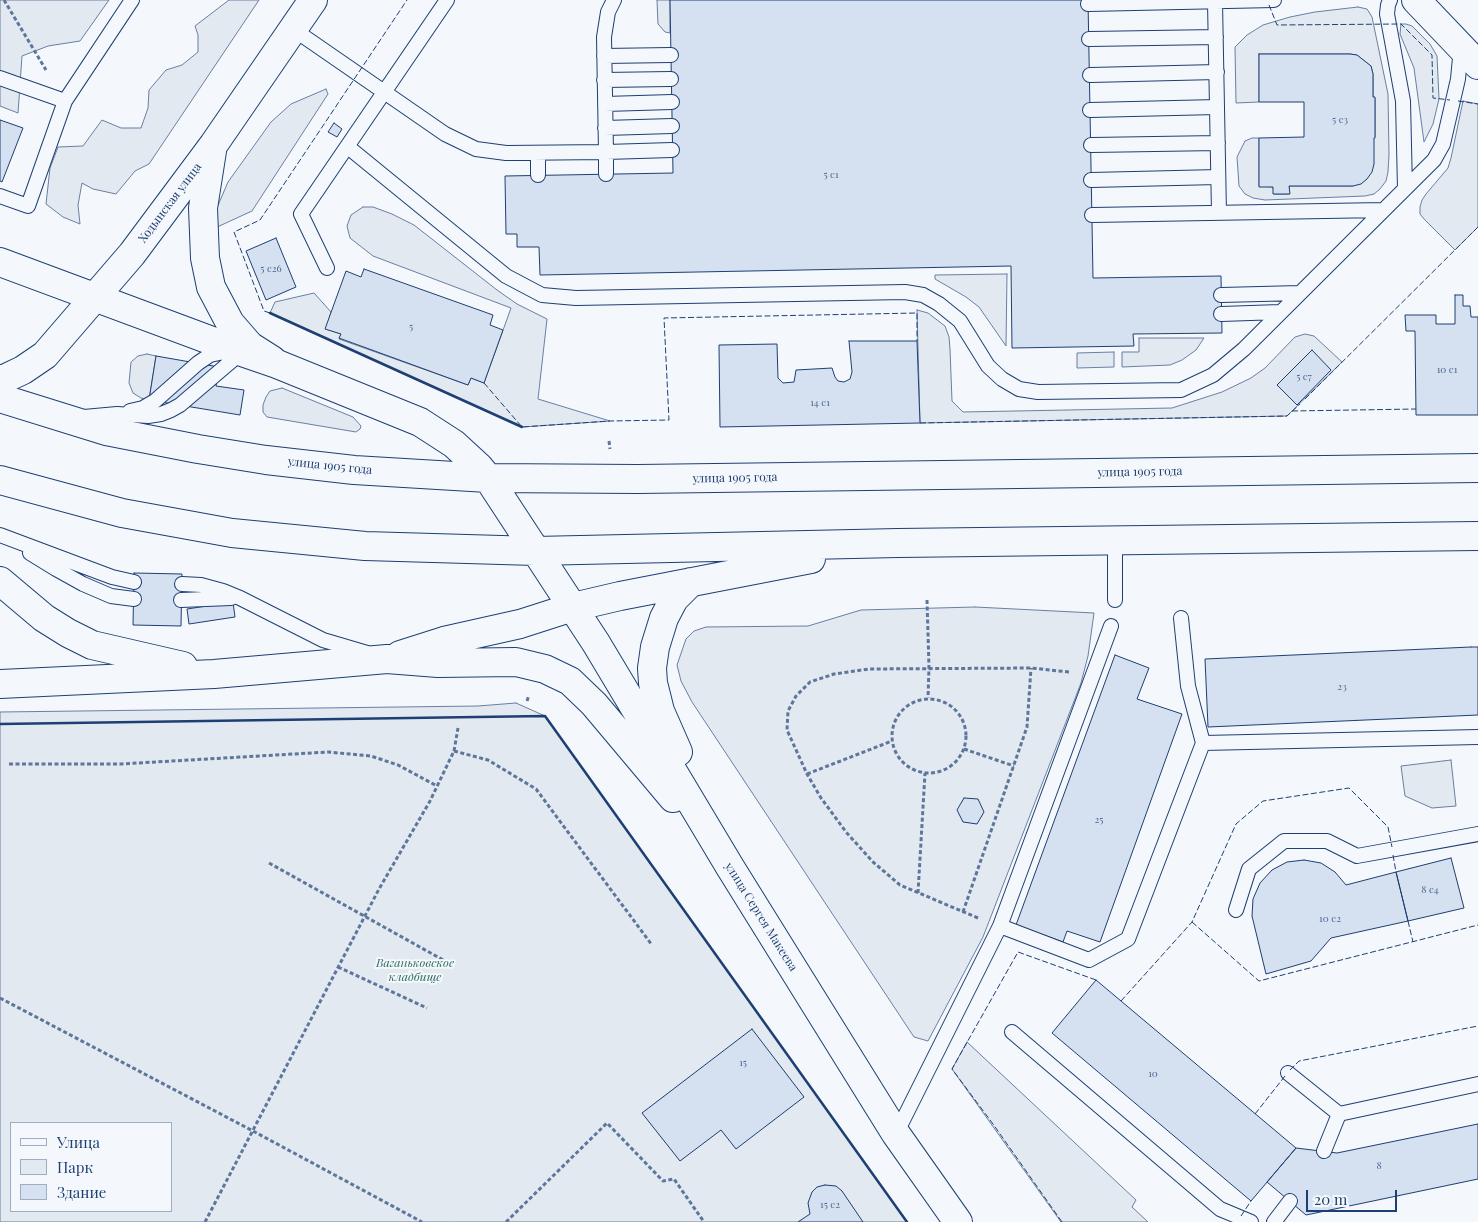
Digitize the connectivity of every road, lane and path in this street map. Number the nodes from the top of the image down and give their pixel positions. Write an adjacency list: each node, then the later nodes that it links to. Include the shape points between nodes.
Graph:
1 (4, 0): 23 (path)
2 (132, 0): 23 (lane)
3 (313, 0): 11 (main road, Ходынская улица)
4 (447, 0): 22 (lane)
5 (614, 0): 15 (lane, via 608,12)
6 (1274, 0): 9 (lane)
7 (1390, 0): 41 (lane, via 1387,14 1403,101)
8 (1416, 0): 16 (main road)
9 (1215, 2): 10 (lane); 12 (lane)
10 (1088, 4)
11 (293, 29): 22 (lane); 31 (main road, Ходынская улица)
12 (1216, 37): 13 (lane); 17 (lane)
13 (1089, 39)
14 (671, 55): 15 (lane)
15 (604, 56): 21 (lane)
16 (1470, 56): 41 (lane, via 1458,79 1443,144 1434,160)
17 (1217, 72): 18 (lane); 26 (lane)
18 (1090, 75)
19 (0, 78): 23 (lane)
20 (671, 79): 21 (lane)
21 (604, 80): 25 (lane)
22 (385, 92): 33 (lane); 36 (lane, via 445,134 476,149)
23 (65, 101): 42 (lane, via 28,206)
24 (672, 102): 25 (lane)
25 (605, 104): 29 (lane)
26 (1217, 107): 27 (lane); 30 (lane)
27 (1090, 110)
28 (672, 126): 29 (lane)
29 (605, 128): 35 (lane)
30 (1218, 143): 32 (lane); 39 (lane)
31 (214, 144): 50 (main road, Ходынская улица, via 132,254); 54 (main road, via 203,208 205,258 212,287 230,323 250,346)
32 (1091, 145)
33 (348, 147): 47 (lane, via 301,214); 51 (lane, via 506,276 542,295 576,298 905,292 924,295 960,321 988,366 1002,379 1019,388 1038,392 1182,390 1213,375)
34 (672, 150): 35 (lane)
35 (606, 152): 36 (lane); 37 (lane)
36 (538, 153): 38 (lane)
37 (606, 174)
38 (538, 175)
39 (1218, 178): 40 (lane); 44 (lane)
40 (1091, 180)
41 (1405, 189): 43 (lane)
42 (0, 196)
43 (1383, 210): 44 (lane); 48 (lane)
44 (1219, 213): 45 (lane)
45 (1092, 215)
46 (0, 262): 50 (main road)
47 (327, 268)
48 (1300, 293): 49 (lane); 51 (lane)
49 (1221, 295)
50 (94, 297): 53 (main road); 55 (main road, Ходынская улица, via 45,355 23,370)
51 (1280, 312): 52 (lane)
52 (1221, 314)
53 (242, 352): 54 (main road); 57 (lane, via 226,351 210,356 155,401 143,408); 57 (lane, via 172,410 148,416)
54 (277, 364): 62 (main road, улица Сергея Макеева, via 420,422 454,444)
55 (0, 379)
56 (0, 398): 58 (main road, улица 1905 года)
57 (117, 414): 58 (lane)
58 (63, 419): 62 (main road, улица 1905 года, via 106,431 266,460 354,470)
59 (609, 442): 60 (path)
60 (610, 450)
61 (1478, 468): 62 (main road, улица 1905 года, via 638,479)
62 (488, 478): 69 (main road, улица Сергея Макеева)
63 (0, 480): 69 (main road, via 122,513 232,533 365,546)
64 (0, 535): 66 (lane)
65 (1478, 536): 67 (main road)
66 (13, 541): 71 (lane); 75 (lane, via 82,584 111,596)
67 (1115, 542): 68 (main road); 78 (lane)
68 (898, 544): 69 (main road); 72 (main road)
69 (535, 551): 79 (main road, улица Сергея Макеева)
70 (0, 581): 85 (main road, via 44,618 92,645)
71 (134, 582)
72 (691, 582): 79 (main road); 102 (main road, via 674,599 664,618 655,647 653,683 660,711)
73 (182, 584): 74 (lane)
74 (240, 598): 76 (lane); 82 (lane, via 323,640)
75 (134, 600)
76 (181, 600)
77 (927, 600): 83 (path)
78 (1115, 600)
79 (573, 607): 82 (main road); 102 (main road, улица Сергея Макеева)
80 (1181, 618): 92 (lane, via 1188,686)
81 (1111, 626): 86 (lane)
82 (387, 659): 85 (main road); 102 (main road, via 438,663 516,662 570,681 594,704)
83 (929, 667): 84 (path); 88 (path); 98 (path, via 869,669 834,674 810,682 796,696 788,711 787,730)
84 (1031, 668): 86 (path); 96 (path, via 1027,728)
85 (214, 674): 87 (main road)
86 (1093, 674): 107 (lane)
87 (0, 684)
88 (928, 698): 91 (path, via 905,707 897,717); 93 (path, via 951,705 960,714 967,737)
89 (458, 728): 94 (path)
90 (1478, 737): 92 (lane)
91 (892, 741): 97 (path, via 903,762 913,770); 98 (path)
92 (1204, 743): 107 (lane, via 1128,939 1090,960)
93 (964, 749): 96 (path); 97 (path, via 948,768)
94 (454, 750): 99 (path); 108 (path, via 488,760 536,789)
95 (9, 764): 99 (path, via 121,764 328,752 371,756 398,765)
96 (1014, 766): 105 (path)
97 (925, 773): 103 (path)
98 (807, 774): 103 (path, via 846,832 873,862 900,885)
99 (437, 786): 106 (path)
100 (1478, 834): 104 (lane, via 1357,856 1327,841 1284,840 1249,869)
101 (268, 862): 106 (path)
102 (730, 867): 118 (main road, улица Сергея Макеева)
103 (918, 893): 105 (path)
104 (1236, 910)
105 (963, 912): 107 (path)
106 (365, 917): 109 (path); 110 (path)
107 (1000, 926): 118 (lane)
108 (652, 945)
109 (445, 961)
110 (338, 967): 112 (path); 117 (path)
111 (0, 998): 117 (path)
112 (427, 1008)
113 (1012, 1032): 126 (lane, via 1220,1209)
114 (1288, 1073): 116 (lane)
115 (1478, 1084): 116 (lane)
116 (1339, 1114): 119 (lane)
117 (253, 1131): 122 (path); 123 (path)
118 (896, 1134): 125 (main road, улица Сергея Макеева)
119 (1324, 1151)
120 (1290, 1201): 127 (lane)
121 (702, 1221): 124 (path, via 674,1179 663,1181 608,1123)
122 (205, 1222)
123 (422, 1222)
124 (506, 1222)
125 (958, 1222)
126 (1251, 1222)
127 (1274, 1222)

